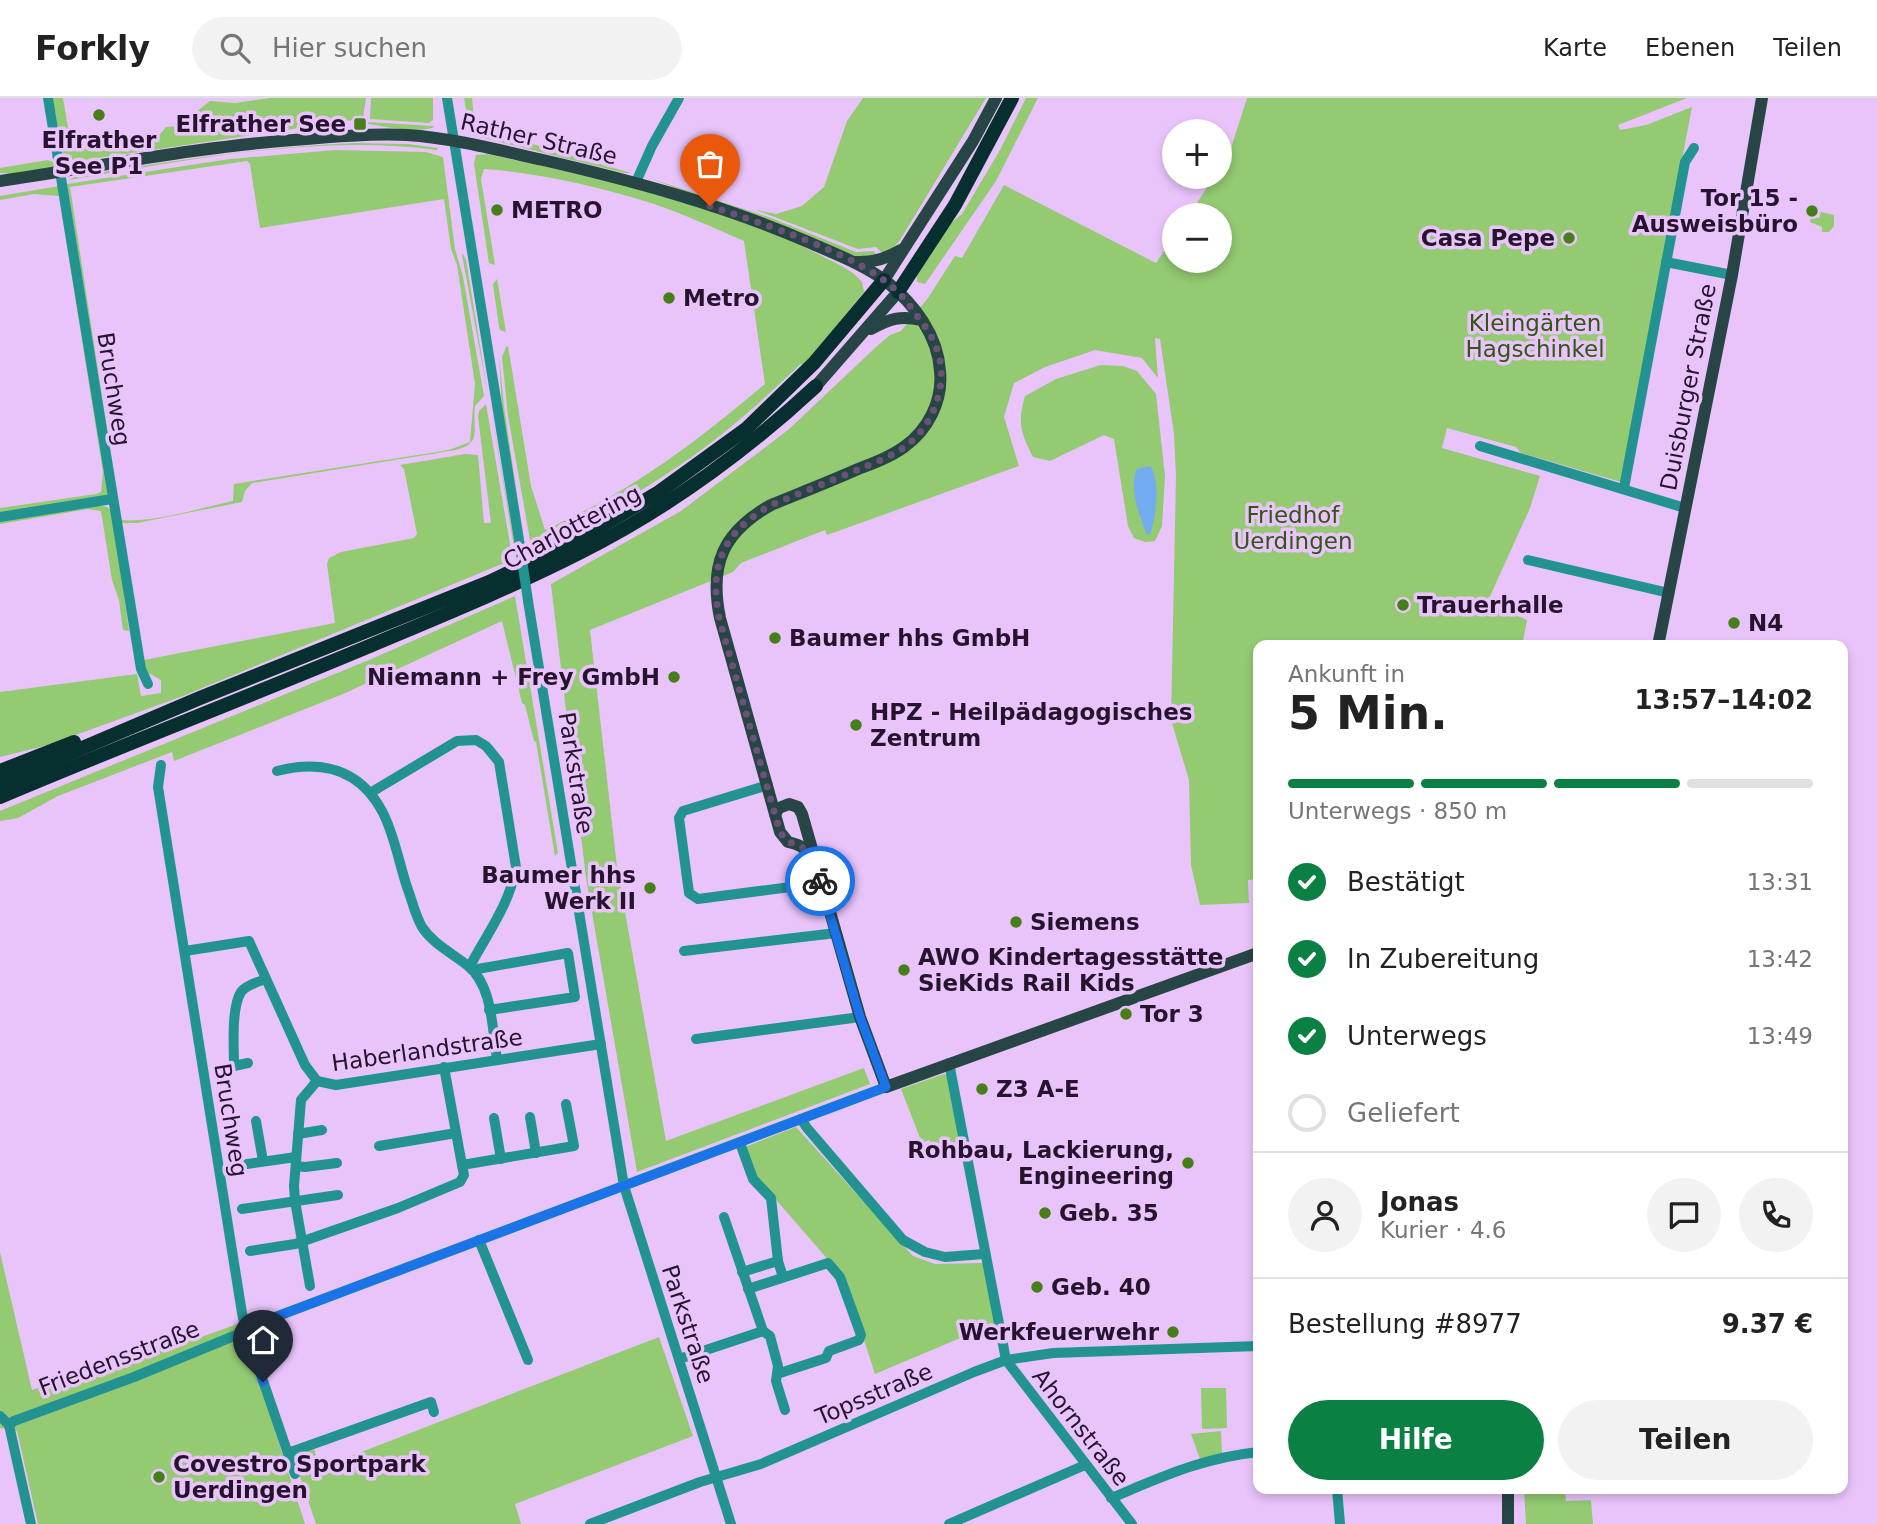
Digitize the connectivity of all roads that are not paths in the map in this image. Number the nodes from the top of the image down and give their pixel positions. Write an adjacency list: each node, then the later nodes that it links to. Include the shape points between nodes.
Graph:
1 (48, 98): 9 (street, Bruchweg)
2 (447, 98): 7 (street, Parkstraße)
3 (679, 98): 11 (street)
4 (996, 98): 12 (main road, Charlottering)
5 (1012, 98): 17 (highway, Charlottering, via 955,205)
6 (1762, 98): 15 (main road, Duisburger Straße)
7 (454, 141): 9 (main road, Rather Straße, via 404,135 280,140); 11 (main road, Rather Straße); 56 (street, Parkstraße, bridge)
8 (1694, 148): 14 (street, Duisburger Straße, via 1685,162)
9 (61, 172): 10 (main road, Rather Straße); 23 (street, Bruchweg)
10 (0, 181)
11 (636, 182): 13 (main road, Rather Straße, via 784,232)
12 (905, 247): 13 (main road, via 871,263); 16 (main road, Charlottering)
13 (852, 261): 16 (main road, Rather Straße)
14 (1666, 262): 15 (street, Duisburger Straße); 22 (street, Duisburger Straße)
15 (1732, 275): 24 (main road, Duisburger Straße)
16 (884, 280): 17 (main road, Rather Straße); 30 (highway, Charlottering, via 814,363 746,429 659,492 576,541 489,582)
17 (898, 292): 18 (main road, Rather Straße); 19 (main road, Charlottering)
18 (921, 320): 19 (main road, via 894,318); 38 (main road, Rather Straße, via 936,343 941,376 935,408 917,436 884,458 757,513 734,534 719,560 715,595 719,618)
19 (865, 332): 20 (main road, Charlottering)
20 (816, 386): 36 (highway, Charlottering, via 713,471 582,552 481,599)
21 (1480, 446): 22 (street, Duisburger Straße)
22 (1624, 488): 24 (street, Duisburger Straße)
23 (112, 499): 25 (street); 29 (street, Bruchweg, via 141,669)
24 (1685, 508): 27 (main road, Duisburger Straße)
25 (0, 517)
26 (1528, 560): 27 (street)
27 (1668, 593): 28 (main road, Duisburger Straße)
28 (1659, 640)
29 (148, 684)
30 (200, 698): 31 (highway); 37 (highway, Charlottering)
31 (53, 749): 32 (highway); 34 (highway)
32 (0, 763)
33 (161, 765): 48 (street, Bruchweg, via 158,787)
34 (0, 771)
35 (276, 771): 39 (street, via 320,766 339,771)
36 (54, 775): 40 (highway, Charlottering); 41 (highway)
37 (0, 783)
38 (769, 788): 42 (main road); 46 (street, via 683,811 679,818 689,893 698,899)
39 (370, 793): 51 (street, via 382,811 423,928); 51 (street, via 457,741 476,740 499,762 516,867 508,899)
40 (0, 797)
41 (0, 806)
42 (780, 809): 43 (main road, via 793,804 798,807); 44 (main road, via 780,832)
43 (807, 832): 44 (main road); 45 (main road)
44 (788, 842): 45 (main road, via 802,845)
45 (814, 861): 46 (main road)
46 (821, 883): 47 (main road)
47 (836, 933): 49 (street); 54 (main road)
48 (185, 951): 52 (street, via 249,941); 94 (street, Bruchweg)
49 (684, 951)
50 (1253, 955): 59 (main road, Friedensstraße)
51 (471, 968): 53 (street, via 481,981); 53 (street, via 568,953 575,997)
52 (266, 979): 58 (street, via 246,987 238,999 234,1066); 61 (street, via 304,1065)
53 (489, 1010): 57 (street)
54 (860, 1017): 55 (street); 62 (main road)
55 (696, 1039)
56 (601, 1044): 57 (street, Haberlandstraße); 80 (street, Parkstraße)
57 (498, 1059): 60 (street, Haberlandstraße)
58 (248, 1063)
59 (949, 1063): 62 (main road, Friedensstraße); 88 (street, Ahornstraße)
60 (444, 1067): 61 (street, Haberlandstraße, via 336,1085); 69 (street)
61 (317, 1081): 70 (street, Haberlandstraße, via 301,1100)
62 (886, 1087): 66 (street, Friedensstraße)
63 (566, 1104): 73 (street, via 574,1146)
64 (530, 1117): 73 (street)
65 (494, 1118): 74 (street)
66 (802, 1118): 71 (street, Friedensstraße); 88 (street, via 903,1240 945,1256)
67 (256, 1121): 75 (street)
68 (322, 1130): 70 (street)
69 (456, 1133): 72 (street); 79 (street)
70 (298, 1134): 76 (street, Haberlandstraße)
71 (740, 1143): 80 (street, Friedensstraße); 89 (street, via 753,1179 771,1198)
72 (379, 1146)
73 (536, 1153): 74 (street)
74 (501, 1159): 79 (street)
75 (263, 1161): 76 (street); 78 (street)
76 (296, 1161): 77 (street, via 305,1167); 82 (street, Haberlandstraße)
77 (337, 1163)
78 (247, 1164)
79 (462, 1165): 86 (street, via 460,1182)
80 (624, 1186): 85 (street, Friedensstraße); 97 (street, Parkstraße)
81 (338, 1195): 82 (street)
82 (295, 1201): 83 (street); 86 (street, Haberlandstraße)
83 (243, 1209)
84 (724, 1217): 90 (street)
85 (479, 1240): 94 (street, Friedensstraße); 98 (street)
86 (303, 1241): 87 (street); 92 (street, Haberlandstraße)
87 (250, 1251)
88 (984, 1254): 99 (street, Ahornstraße)
89 (778, 1261): 90 (street); 91 (street)
90 (742, 1272): 93 (street)
91 (783, 1277): 93 (street); 100 (street, via 828,1263 840,1277 861,1335 854,1343 830,1351 826,1358)
92 (310, 1286)
93 (748, 1289): 95 (street)
94 (246, 1331): 104 (street, Friedensstraße); 105 (street, Bruchweg)
95 (763, 1331): 97 (street); 100 (street, via 770,1336)
96 (1253, 1346): 99 (street, Topsstraße, via 1053,1353)
97 (679, 1359): 109 (street, Parkstraße)
98 (528, 1360)
99 (1006, 1360): 107 (street, Ahornstraße); 109 (street, Topsstraße, via 761,1464)
100 (777, 1374): 101 (street)
101 (785, 1410)
102 (434, 1412): 105 (street, via 431,1402)
103 (0, 1416): 104 (street)
104 (9, 1425): 113 (street)
105 (288, 1453): 108 (street, Bruchweg)
106 (1253, 1453): 112 (street, via 1190,1465)
107 (1084, 1465): 112 (street, Ahornstraße); 116 (street)
108 (295, 1474)
109 (716, 1477): 114 (street, Topsstraße); 115 (street, Parkstraße)
110 (1337, 1494): 118 (street)
111 (1507, 1494): 119 (main road)
112 (1111, 1498): 117 (street, Ahornstraße)
113 (30, 1524)
114 (590, 1524)
115 (731, 1524)
116 (949, 1524)
117 (1132, 1524)
118 (1340, 1524)
119 (1508, 1524)

